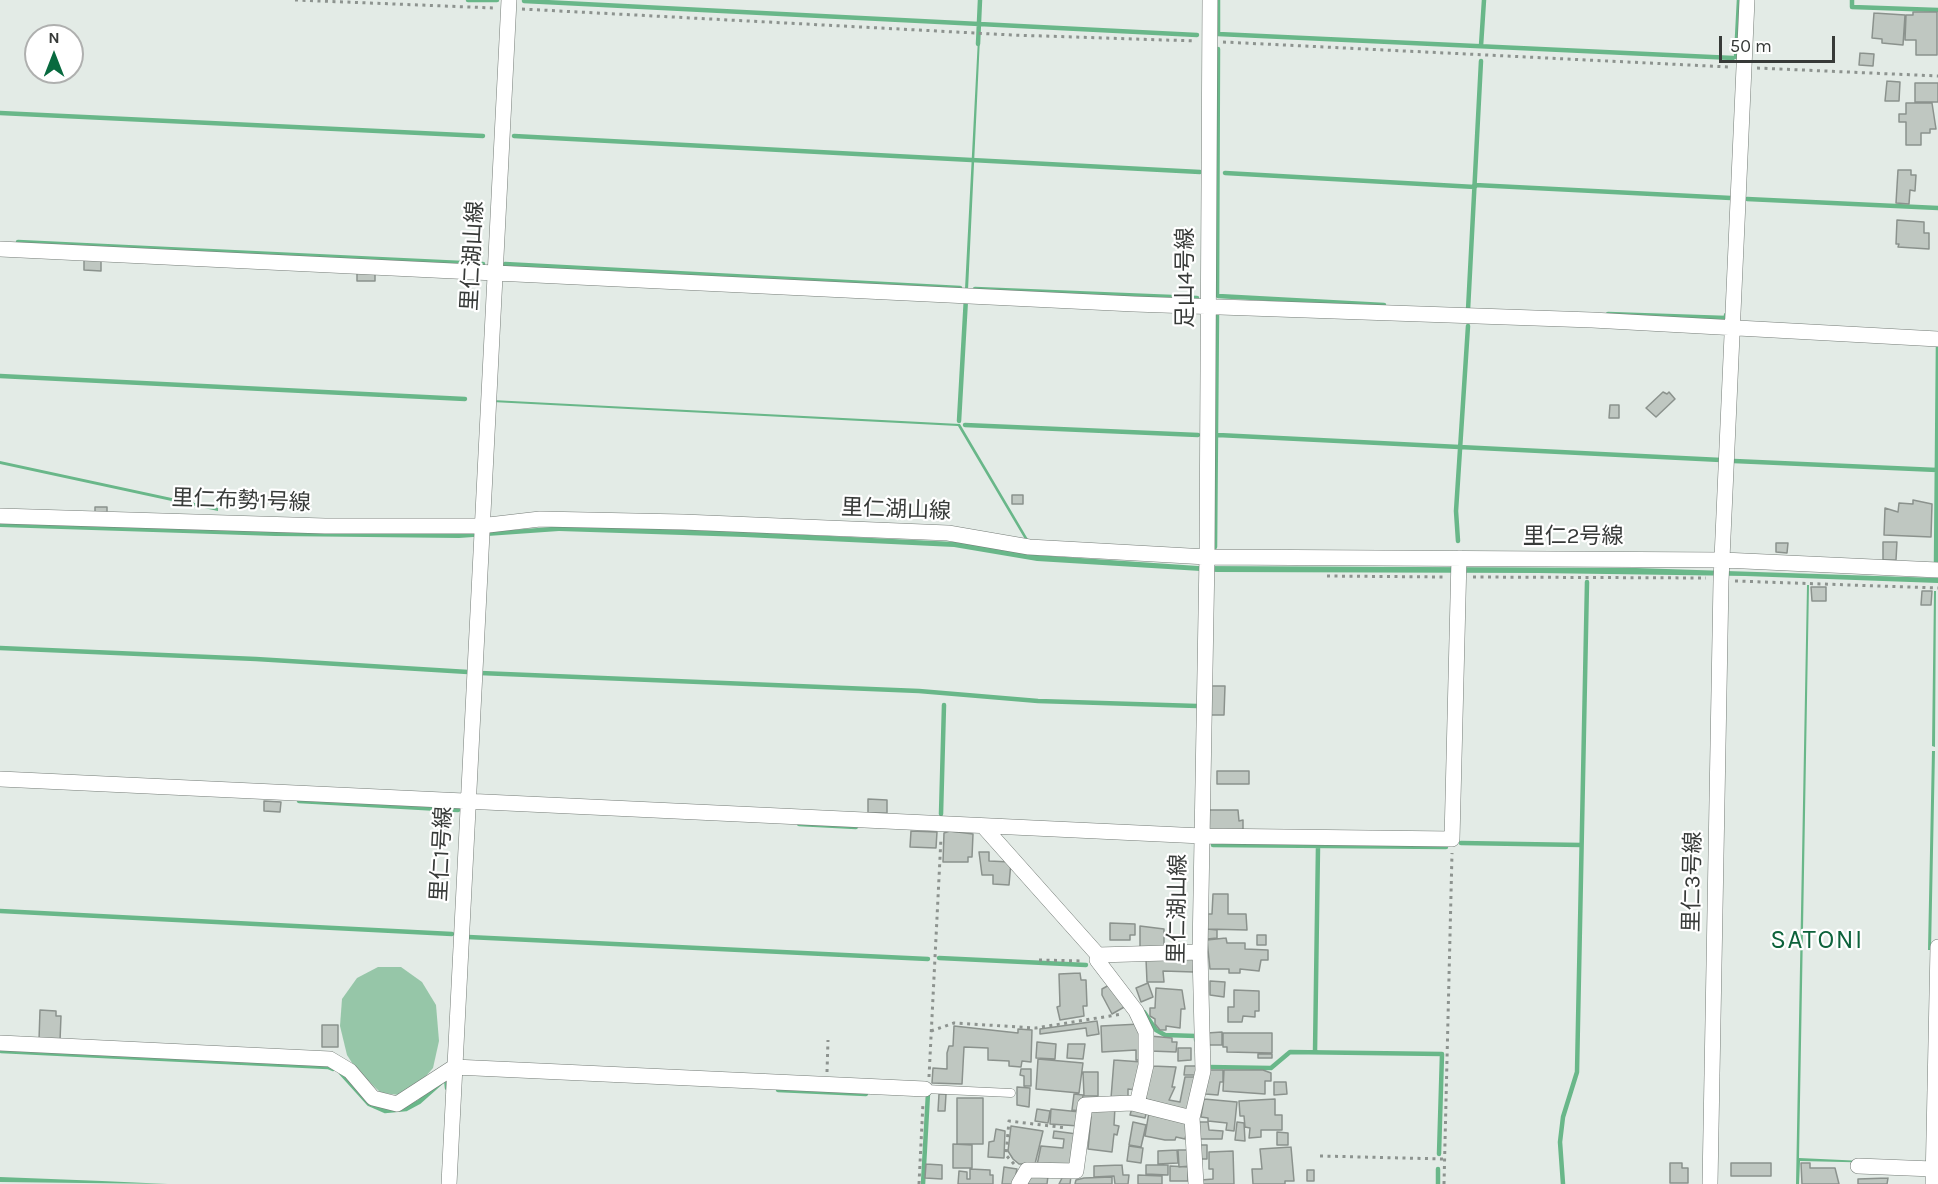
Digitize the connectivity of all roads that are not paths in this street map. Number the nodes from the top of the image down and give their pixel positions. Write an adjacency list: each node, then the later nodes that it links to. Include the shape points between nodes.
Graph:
1 (1210, 0): 6 (street, 足山4号線)
2 (1747, 0): 7 (street, 里仁3号線)
3 (509, 4): 5 (street, 里仁湖山線)
4 (0, 249): 5 (street)
5 (494, 272): 6 (street); 10 (street, 里仁湖山線)
6 (1208, 305): 7 (street); 11 (street, 足山4号線)
7 (1733, 327): 8 (street); 13 (street, 里仁3号線)
8 (1938, 339)
9 (0, 516): 10 (street, 里仁布勢1号線, via 325,526)
10 (480, 526): 11 (street, 里仁湖山線, via 540,519 948,533 1029,547); 16 (street, 里仁1号線)
11 (1207, 557): 12 (street, 里仁2号線); 18 (street, 里仁湖山線)
12 (1459, 558): 13 (street, 里仁2号線); 18 (street, via 1452,839)
13 (1723, 560): 14 (street, 里仁2号線); 33 (street, 里仁3号線)
14 (1938, 570)
15 (0, 779): 16 (street)
16 (468, 802): 17 (street); 23 (street, 里仁1号線)
17 (983, 826): 18 (street); 21 (street)
18 (1202, 836): 20 (street, 里仁湖山線)
19 (1938, 947): 29 (street)
20 (1200, 952): 21 (street); 27 (street, 里仁湖山線, via 1203,1071)
21 (1097, 958): 26 (street, via 1142,1020 1148,1044)
22 (0, 1043): 23 (street, via 330,1059 350,1071 373,1098 397,1104)
23 (454, 1067): 24 (street); 31 (street, 里仁1号線)
24 (925, 1089): 25 (lane)
25 (1011, 1093)
26 (1137, 1104): 27 (street); 30 (street, via 1085,1105 1076,1171 1038,1168 1027,1170)
27 (1192, 1118): 32 (street, 里仁湖山線)
28 (1858, 1167): 29 (street)
29 (1933, 1177)
30 (1022, 1178)
31 (449, 1184)
32 (1196, 1184)
33 (1710, 1184)

